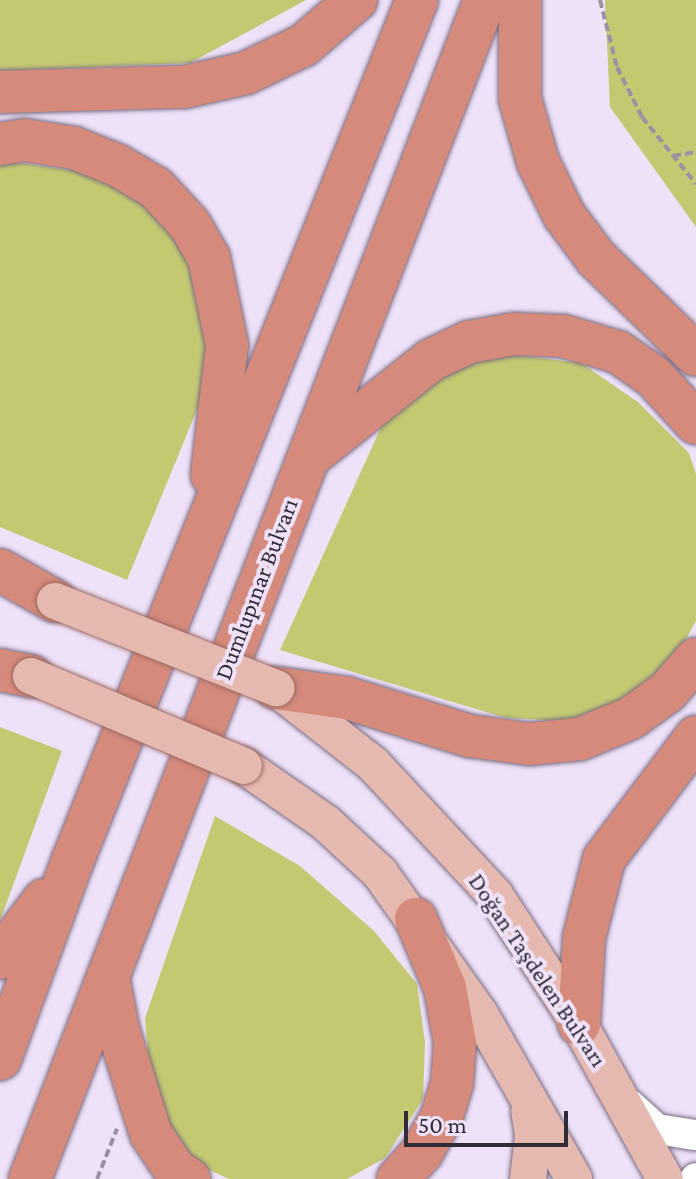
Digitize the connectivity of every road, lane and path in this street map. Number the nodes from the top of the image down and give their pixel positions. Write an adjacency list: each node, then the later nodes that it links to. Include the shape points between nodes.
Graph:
1 (356, 0): 6 (highway, via 304,45 246,73 184,87)
2 (417, 0): 14 (highway)
3 (485, 0): 13 (highway, Dumlupınar Bulvarı)
4 (520, 0): 11 (highway, via 520,99 538,162 564,215 596,258)
5 (600, 0): 9 (path, via 617,67 642,117)
6 (0, 92)
7 (0, 144): 14 (highway, via 24,140 74,148 117,165 156,188 190,225 209,258 227,345)
8 (696, 152): 9 (path)
9 (673, 156): 10 (path)
10 (696, 184)
11 (696, 355)
12 (696, 423): 13 (highway, via 654,377 618,352 563,336 514,334 469,342 431,360)
13 (305, 460): 25 (highway, Dumlupınar Bulvarı)
14 (207, 525): 22 (highway)
15 (0, 570): 17 (highway)
16 (0, 580): 17 (main road, Doğan Taşdelen Bulvarı)
17 (55, 601): 20 (main road, Doğan Taşdelen Bulvarı, bridge)
18 (696, 659): 20 (highway, via 667,692 631,718 580,739 529,744 470,736 347,698)
19 (10, 670): 23 (main road, bridge, via 244,766 326,823 380,873)
20 (276, 688): 26 (main road, Doğan Taşdelen Bulvarı, via 373,764 438,828 495,895)
21 (696, 737): 26 (highway, via 604,859 584,938)
22 (73, 860): 24 (highway); 27 (highway)
23 (416, 919): 28 (main road); 35 (highway, via 445,988 455,1043 452,1083 442,1116 422,1152)
24 (0, 958)
25 (108, 976): 30 (highway); 32 (highway, Dumlupınar Bulvarı)
26 (579, 1024): 29 (main road, Doğan Taşdelen Bulvarı)
27 (0, 1059)
28 (511, 1068): 36 (main road, via 533,1135); 37 (main road)
29 (621, 1098): 31 (street, via 657,1129); 38 (main road, Doğan Taşdelen Bulvarı)
30 (139, 1102): 33 (path, via 124,1110); 34 (highway, via 151,1134 175,1170)
31 (696, 1135)
32 (30, 1179)
33 (97, 1179)
34 (189, 1179)
35 (398, 1179)
36 (528, 1179)
37 (574, 1179)
38 (665, 1179)

